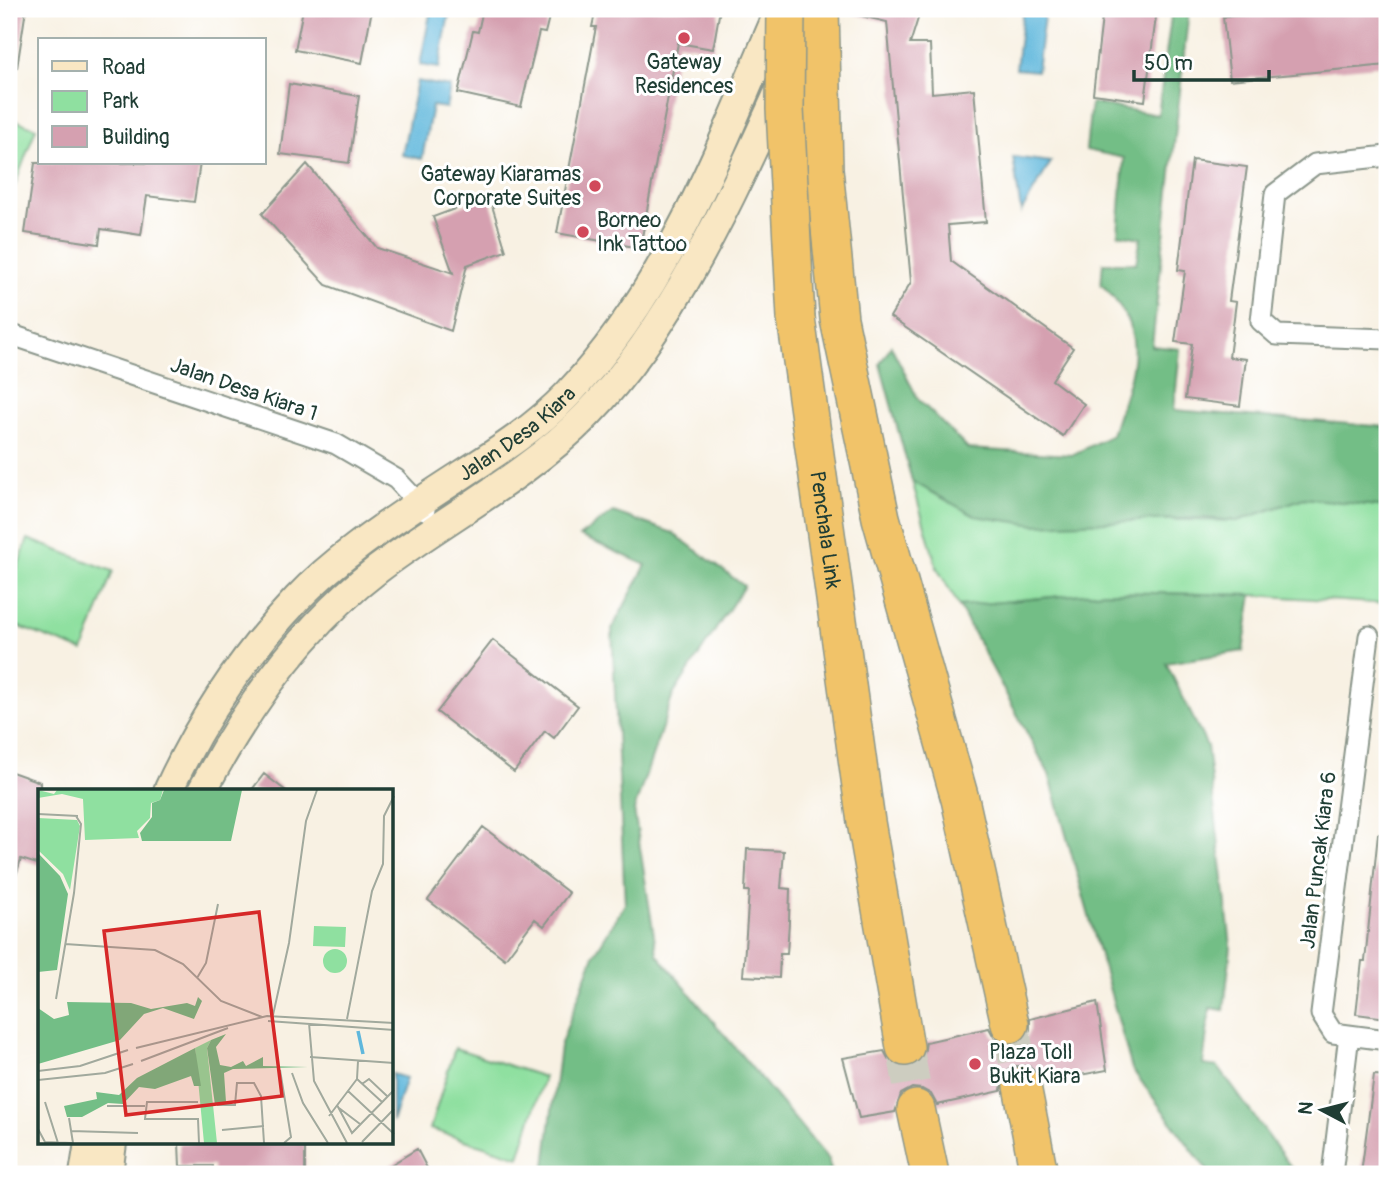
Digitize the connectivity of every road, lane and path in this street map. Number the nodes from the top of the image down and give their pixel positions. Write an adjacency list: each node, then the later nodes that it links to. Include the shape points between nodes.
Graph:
1 (780, 9): 9 (main road, Jalan Desa Kiara, via 682,229 652,286 607,349 565,397 529,427)
2 (786, 9): 17 (highway, Penchala Link, bridge, via 785,109 796,318 866,822)
3 (819, 9): 5 (highway); 10 (main road, Jalan Desa Kiara, via 687,276 629,368 564,435)
4 (830, 9): 5 (highway)
5 (822, 127): 14 (highway, via 839,319 881,517 960,799)
6 (1387, 156): 8 (street, via 1315,164 1275,194 1261,321 1277,335)
7 (9, 334): 9 (street, Jalan Desa Kiara 1, via 336,444 397,479)
8 (1387, 340)
9 (419, 502): 10 (street, Jalan Desa Kiara 1); 12 (main road, Jalan Desa Kiara, via 298,598 228,683)
10 (440, 528): 13 (main road, Jalan Desa Kiara, via 378,570 319,622 236,727)
11 (1369, 636): 15 (street, Jalan Puncak Kiara 6, via 1321,1014 1333,1033)
12 (169, 789)
13 (203, 789)
14 (1010, 1024)
15 (1349, 1035): 16 (street, Jalan Puncak Kiara 6); 26 (street)
16 (1387, 1040)
17 (905, 1047)
18 (1023, 1086): 25 (highway)
19 (916, 1109): 24 (highway)
20 (89, 1144): 22 (main road)
21 (112, 1144): 23 (main road)
22 (84, 1174)
23 (108, 1174)
24 (930, 1174)
25 (1039, 1174)
26 (1332, 1174)

